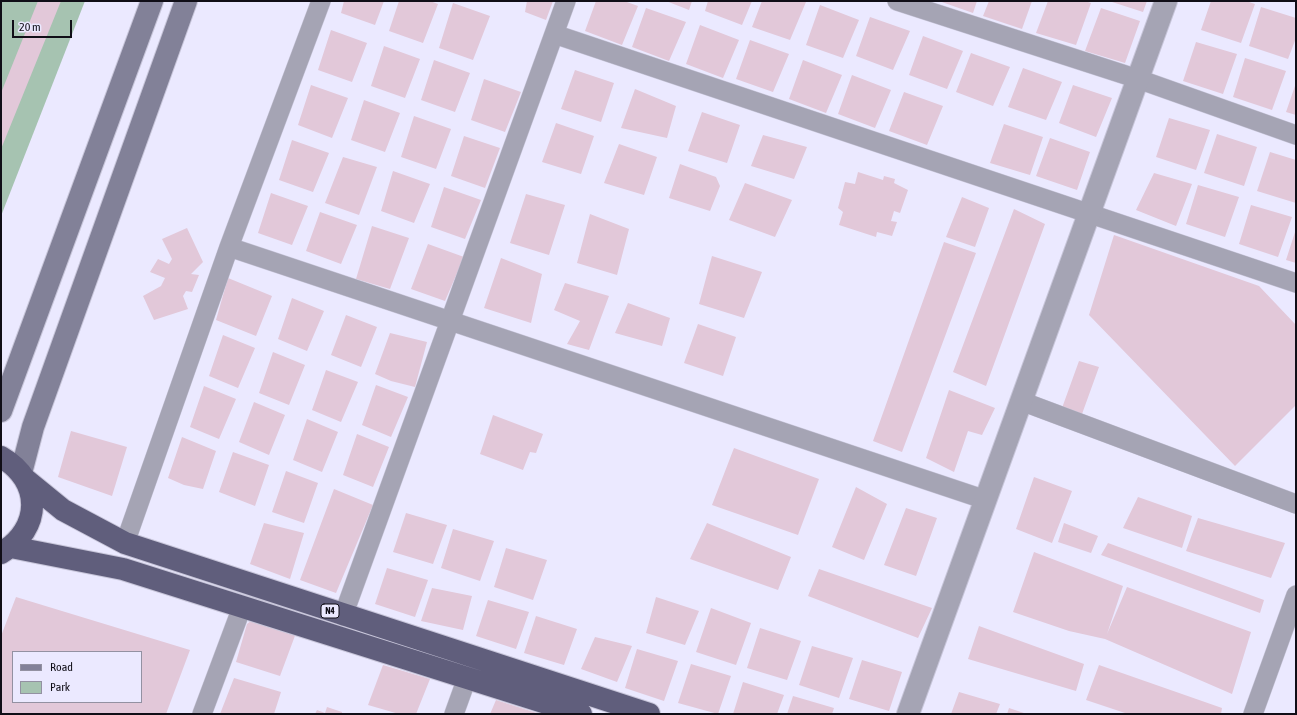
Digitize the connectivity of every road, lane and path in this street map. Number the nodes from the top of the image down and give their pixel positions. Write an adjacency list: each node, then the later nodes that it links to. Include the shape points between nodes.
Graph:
1 (152, 1): 15 (main road)
2 (186, 1): 17 (main road, via 33,427)
3 (321, 1): 11 (street)
4 (566, 1): 7 (street)
5 (897, 1): 8 (street)
6 (1166, 1): 8 (street)
7 (554, 34): 10 (street); 13 (street)
8 (1138, 79): 9 (street); 10 (street)
9 (1296, 135)
10 (1089, 213): 12 (street); 14 (street)
11 (229, 247): 13 (street); 20 (street)
12 (1296, 283)
13 (450, 320): 18 (street); 24 (street)
14 (1021, 401): 18 (street); 19 (street)
15 (1, 411)
16 (1, 457): 17 (highway)
17 (23, 476): 20 (highway, N4, via 64,510); 21 (highway, via 31,493 32,509 29,523 22,537)
18 (986, 500): 30 (street)
19 (1296, 504)
20 (125, 544): 24 (highway, N4)
21 (6, 550): 23 (highway, N4, via 123,569)
22 (1296, 595): 31 (street)
23 (242, 607): 25 (highway, N4); 26 (street)
24 (343, 616): 29 (highway, N4)
25 (467, 678): 27 (street); 28 (highway, N4)
26 (202, 714)
27 (454, 714)
28 (581, 714)
29 (649, 714)
30 (908, 714)
31 (1253, 714)

